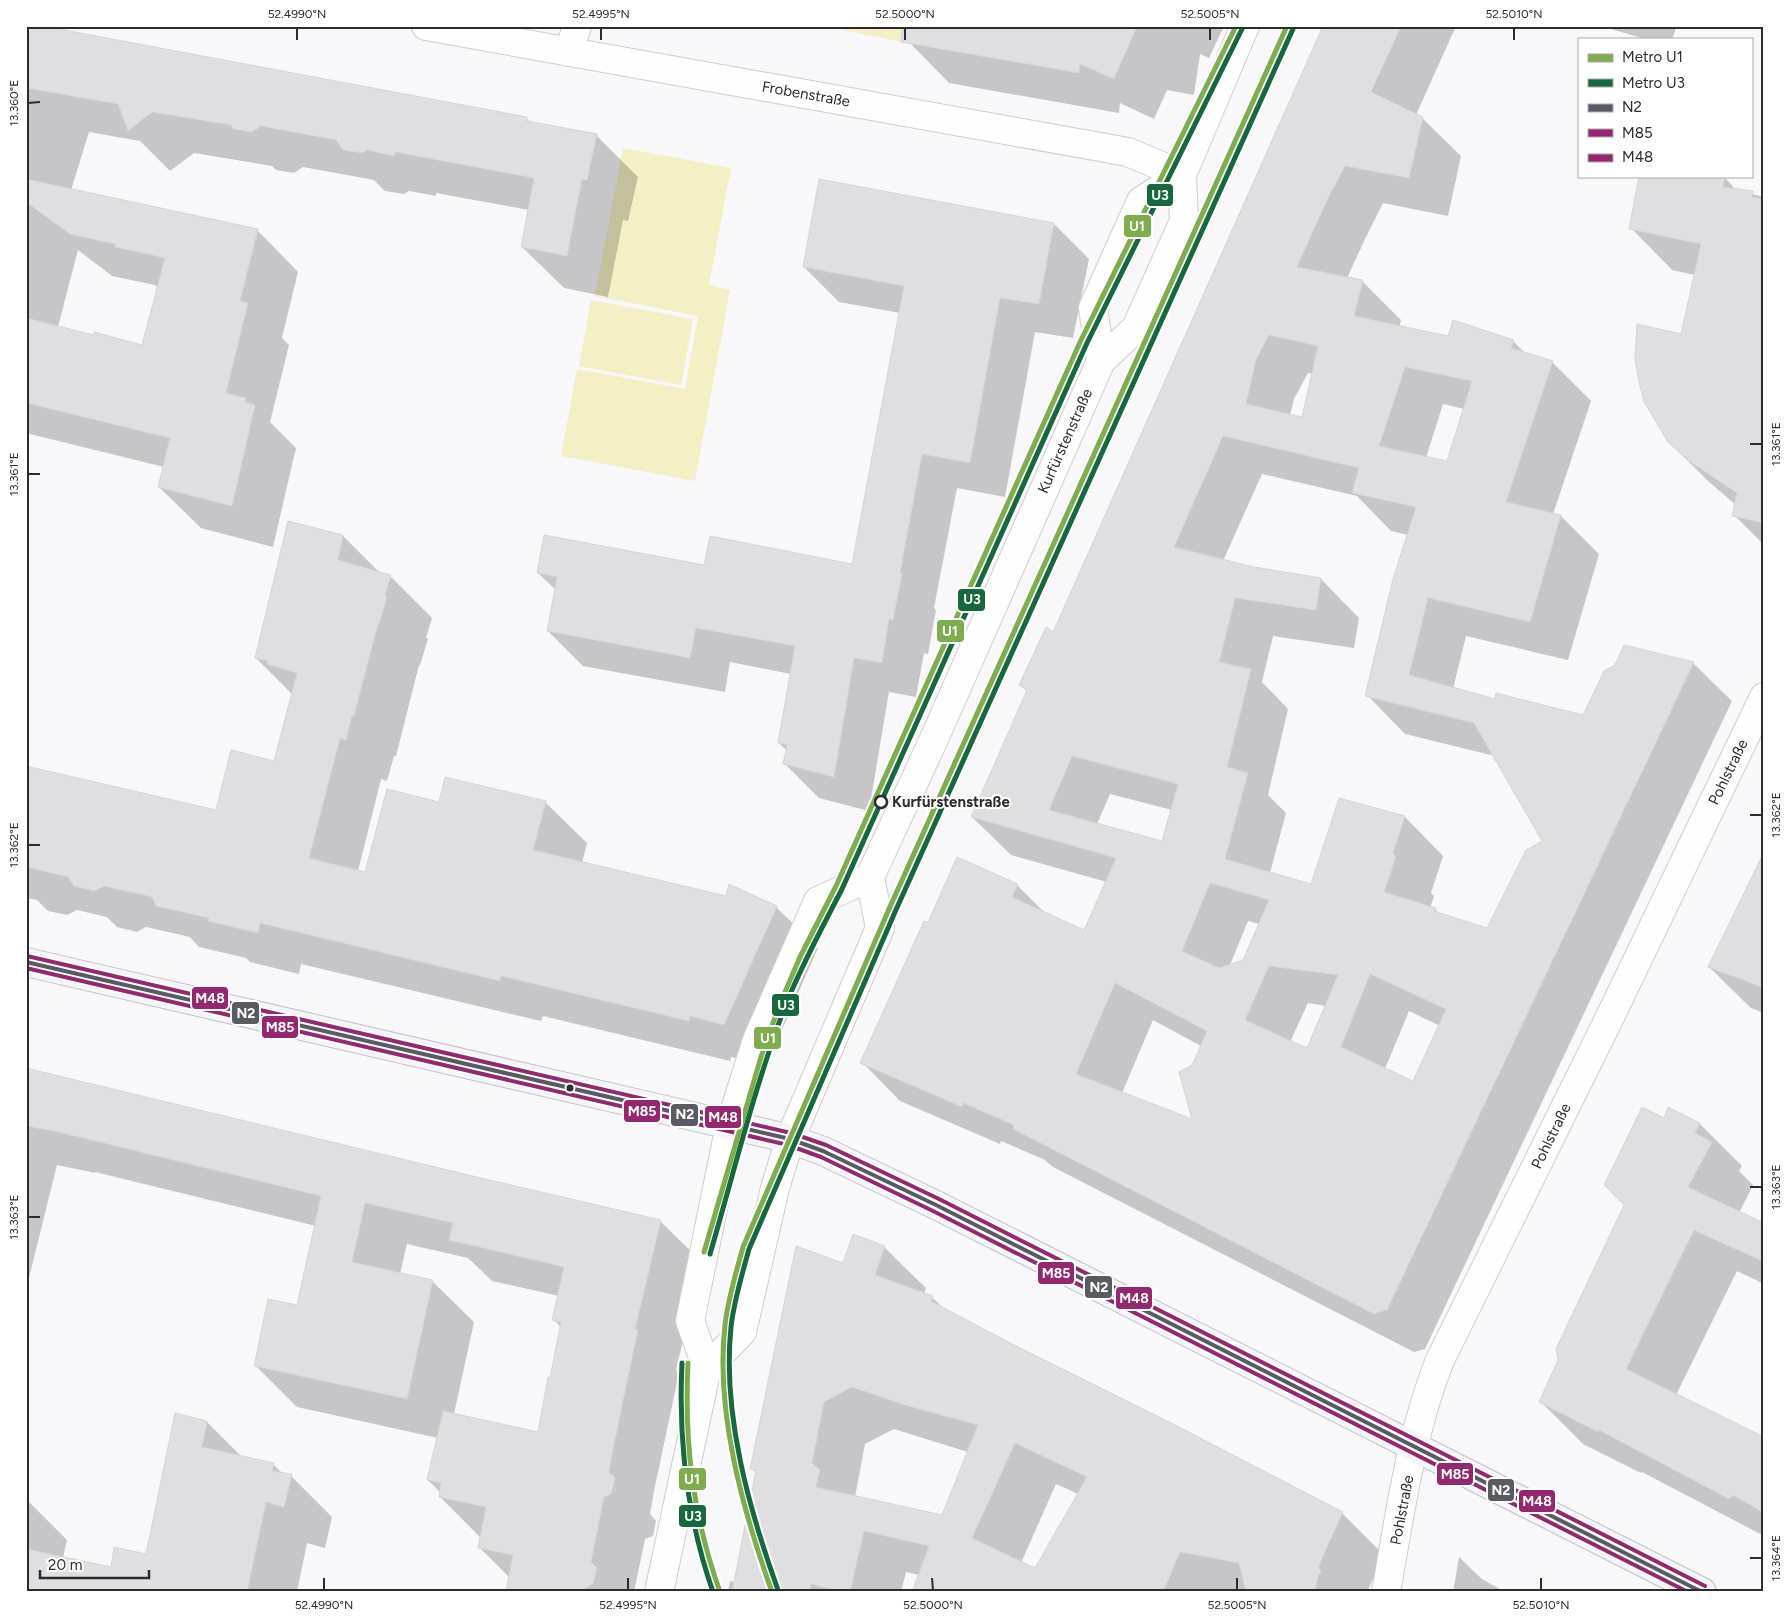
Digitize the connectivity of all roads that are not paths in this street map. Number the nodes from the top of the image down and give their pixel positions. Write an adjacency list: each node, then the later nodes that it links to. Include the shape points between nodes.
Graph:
1 (426, 26): 4 (street, Frobenstraße)
2 (577, 26): 4 (street)
3 (1245, 26): 5 (street, Kurfürstenstraße)
4 (569, 52): 5 (street, Frobenstraße, via 1128,152)
5 (1182, 175): 6 (street, Kurfürstenstraße, via 1184,221 1136,328); 6 (street, via 1141,201 1093,308)
6 (1101, 361): 8 (street, Kurfürstenstraße)
7 (1764, 697): 13 (street, Pohlstraße, via 1440,1360)
8 (870, 877): 10 (street, via 818,901 757,1040); 11 (street, via 880,928)
9 (26, 962): 10 (main road)
10 (730, 1125): 11 (main road); 12 (street, via 690,1321)
11 (790, 1139): 12 (street, via 775,1188 742,1332); 13 (main road, via 841,1159 936,1205)
12 (707, 1368): 14 (street)
13 (1414, 1446): 15 (street, Pohlstraße); 16 (main road)
14 (659, 1592)
15 (1386, 1592)
16 (1702, 1592)

